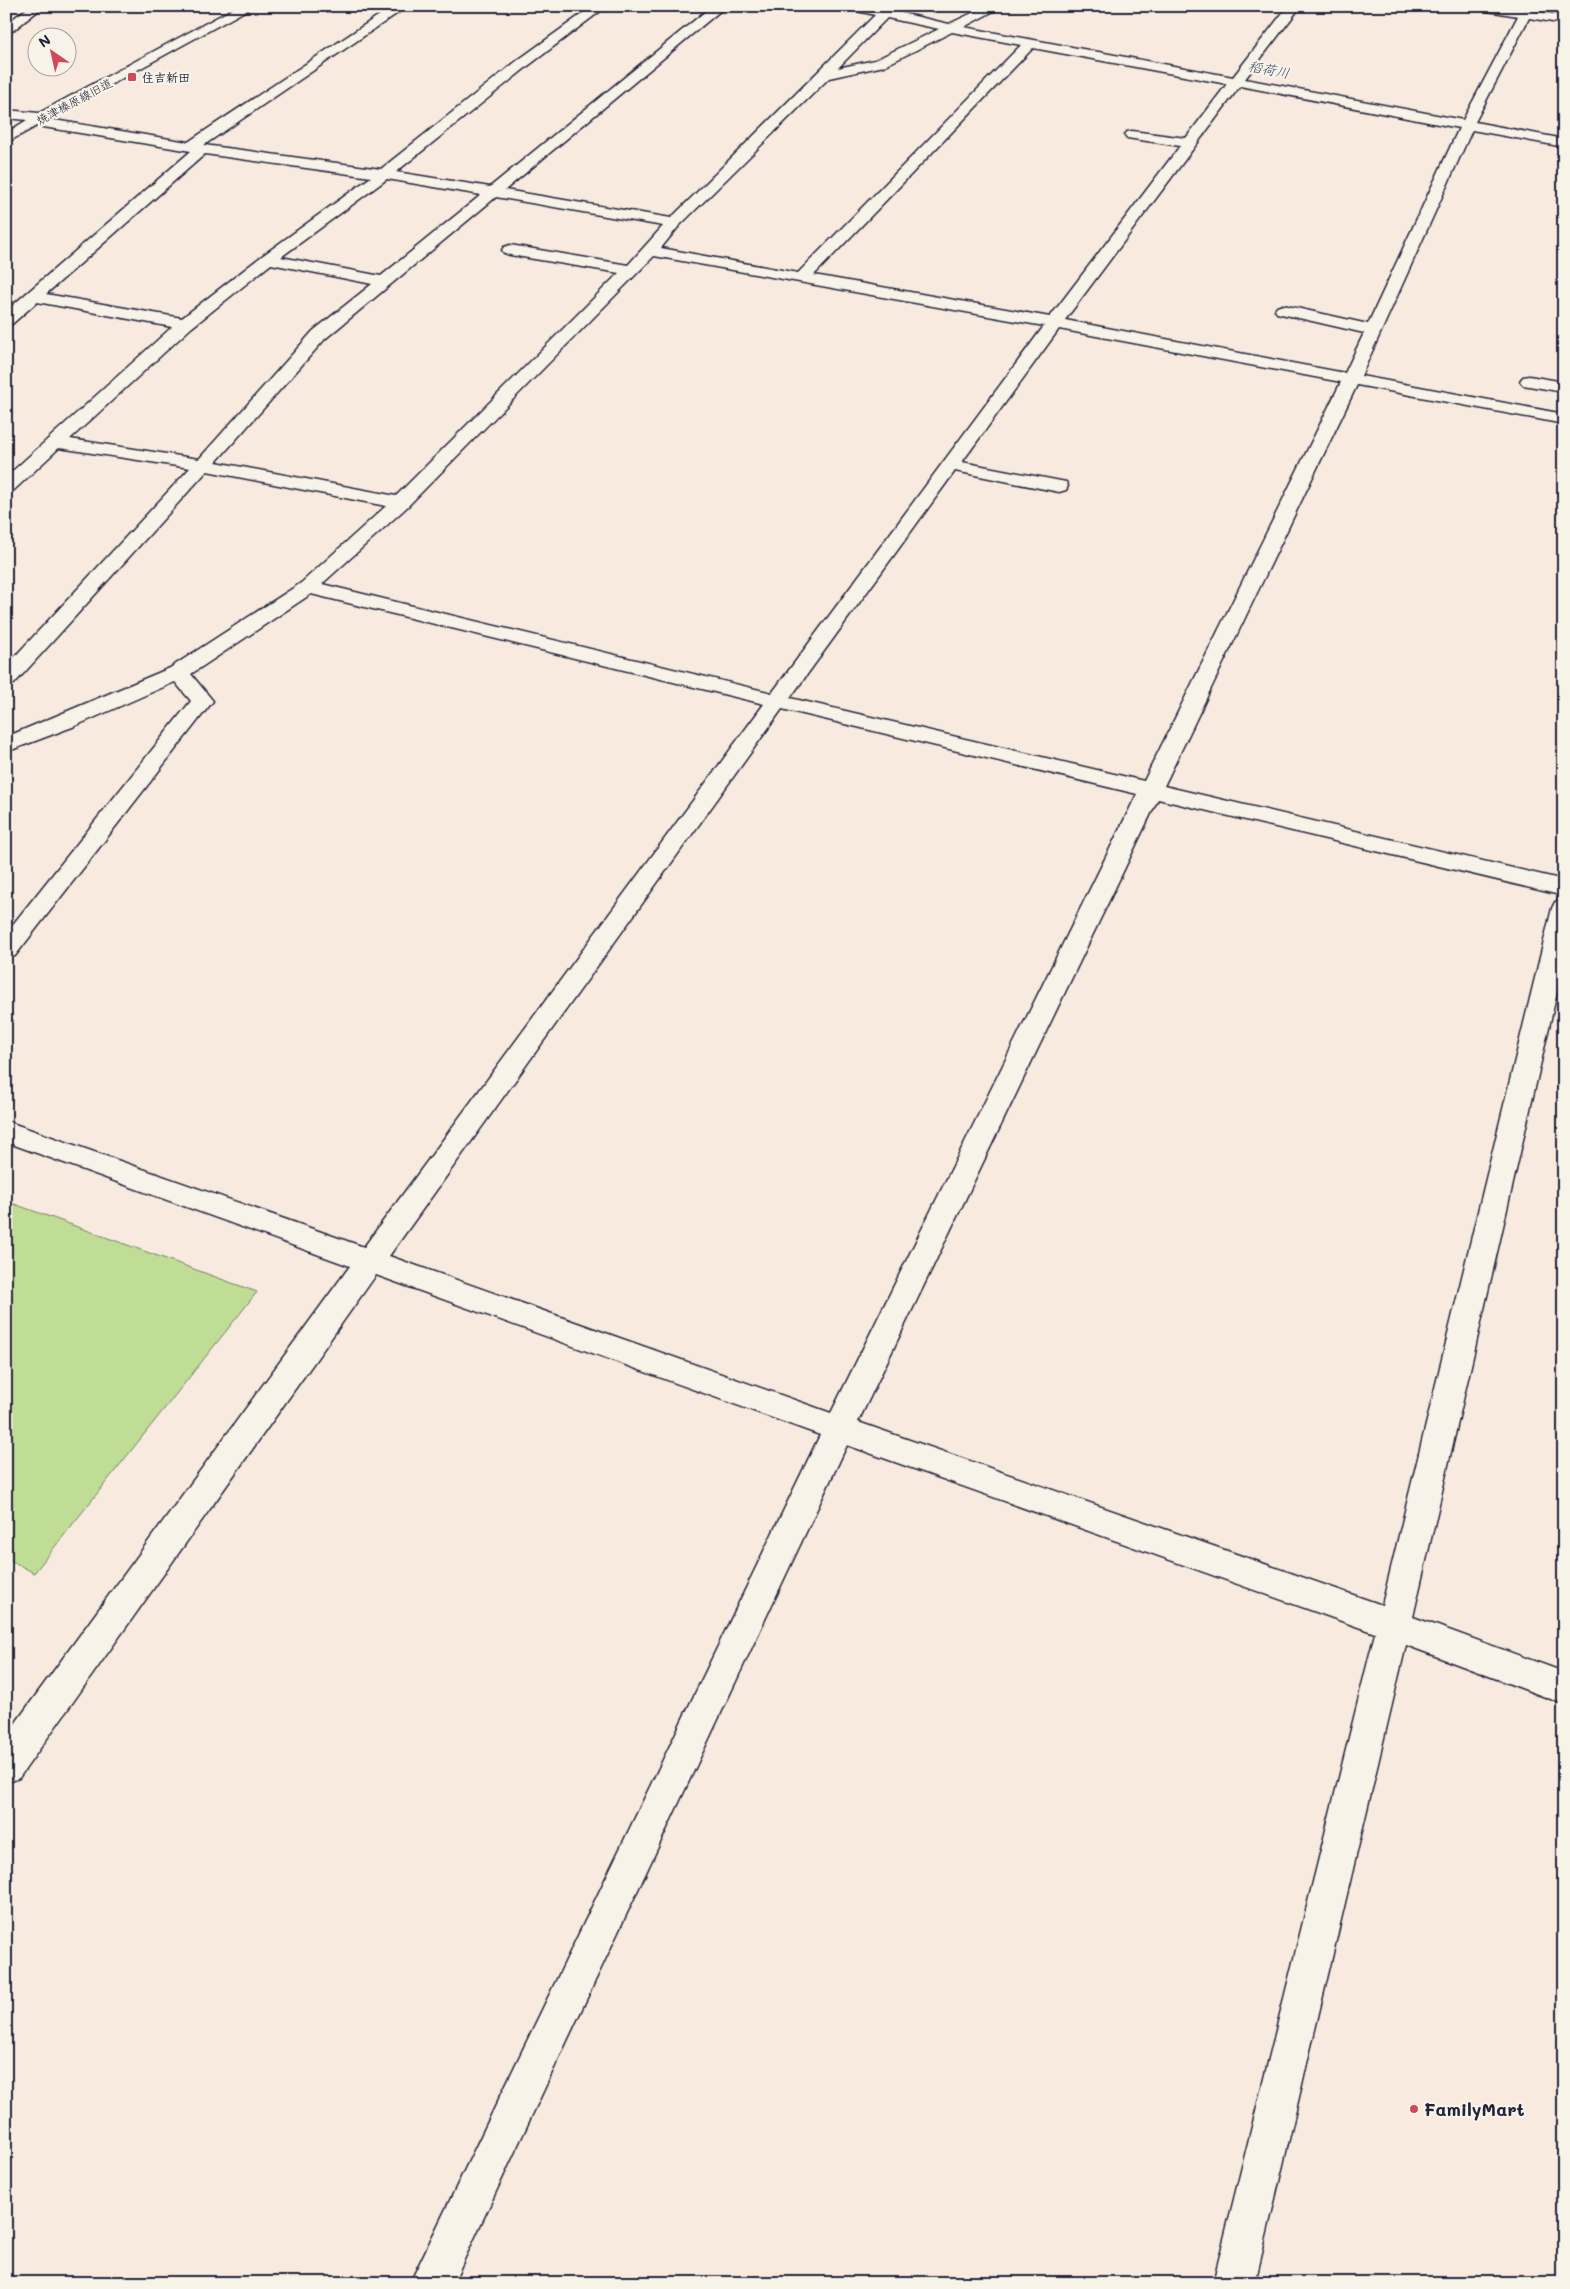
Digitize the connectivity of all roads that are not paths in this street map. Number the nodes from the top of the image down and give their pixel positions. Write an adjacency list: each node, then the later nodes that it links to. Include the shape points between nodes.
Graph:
1 (38, 6): 14 (street)
2 (248, 6): 19 (street, 焼津榛原線旧道)
3 (402, 6): 25 (street)
4 (601, 6): 26 (street, via 523,63)
5 (720, 6): 27 (street)
6 (852, 6): 10 (street)
7 (998, 6): 13 (street)
8 (1295, 6): 17 (street)
9 (1482, 6): 11 (street)
10 (887, 10): 13 (street); 16 (street)
11 (1525, 14): 12 (street); 20 (street)
12 (1564, 20)
13 (954, 29): 15 (street); 16 (street, via 880,63)
14 (6, 30)
15 (1030, 43): 17 (street); 33 (street)
16 (824, 75): 28 (street)
17 (1238, 79): 20 (street); 23 (street)
18 (6, 114): 19 (street)
19 (38, 119): 22 (street, 焼津榛原線旧道); 25 (street)
20 (1468, 122): 24 (street); 40 (street)
21 (1132, 135): 23 (street)
22 (6, 139)
23 (1190, 143): 38 (street)
24 (1564, 143)
25 (196, 148): 26 (street); 35 (street)
26 (384, 174): 27 (street); 31 (street)
27 (490, 192): 28 (street); 34 (street)
28 (674, 223): 30 (street)
29 (510, 250): 32 (street)
30 (650, 251): 32 (street); 33 (street)
31 (268, 259): 34 (street); 39 (street)
32 (632, 270): 50 (street)
33 (802, 278): 38 (street)
34 (382, 281): 47 (street, via 318,335)
35 (33, 296): 37 (street); 39 (street)
36 (1283, 310): 40 (street)
37 (6, 320)
38 (1055, 323): 41 (street); 46 (street)
39 (185, 324): 45 (street)
40 (1373, 330): 41 (street)
41 (1351, 379): 44 (street); 56 (street)
42 (1529, 381): 43 (street)
43 (1564, 387)
44 (1564, 419)
45 (56, 442): 47 (street); 49 (street)
46 (951, 465): 48 (street); 54 (street)
47 (203, 466): 50 (street); 53 (street)
48 (1059, 486)
49 (6, 487)
50 (400, 503): 51 (street)
51 (308, 587): 52 (street); 54 (street)
52 (178, 673): 55 (street); 59 (street, via 202,701)
53 (6, 679)
54 (777, 701): 56 (street); 61 (street)
55 (6, 745)
56 (1151, 790): 57 (street); 62 (street)
57 (1564, 888)
58 (1564, 908): 63 (street)
59 (6, 950)
60 (6, 1131): 61 (street)
61 (368, 1260): 62 (street); 65 (street)
62 (839, 1430): 63 (street); 66 (street)
63 (1394, 1626): 64 (street); 67 (street)
64 (1564, 1688)
65 (6, 1766)
66 (431, 2283)
67 (1234, 2283)

